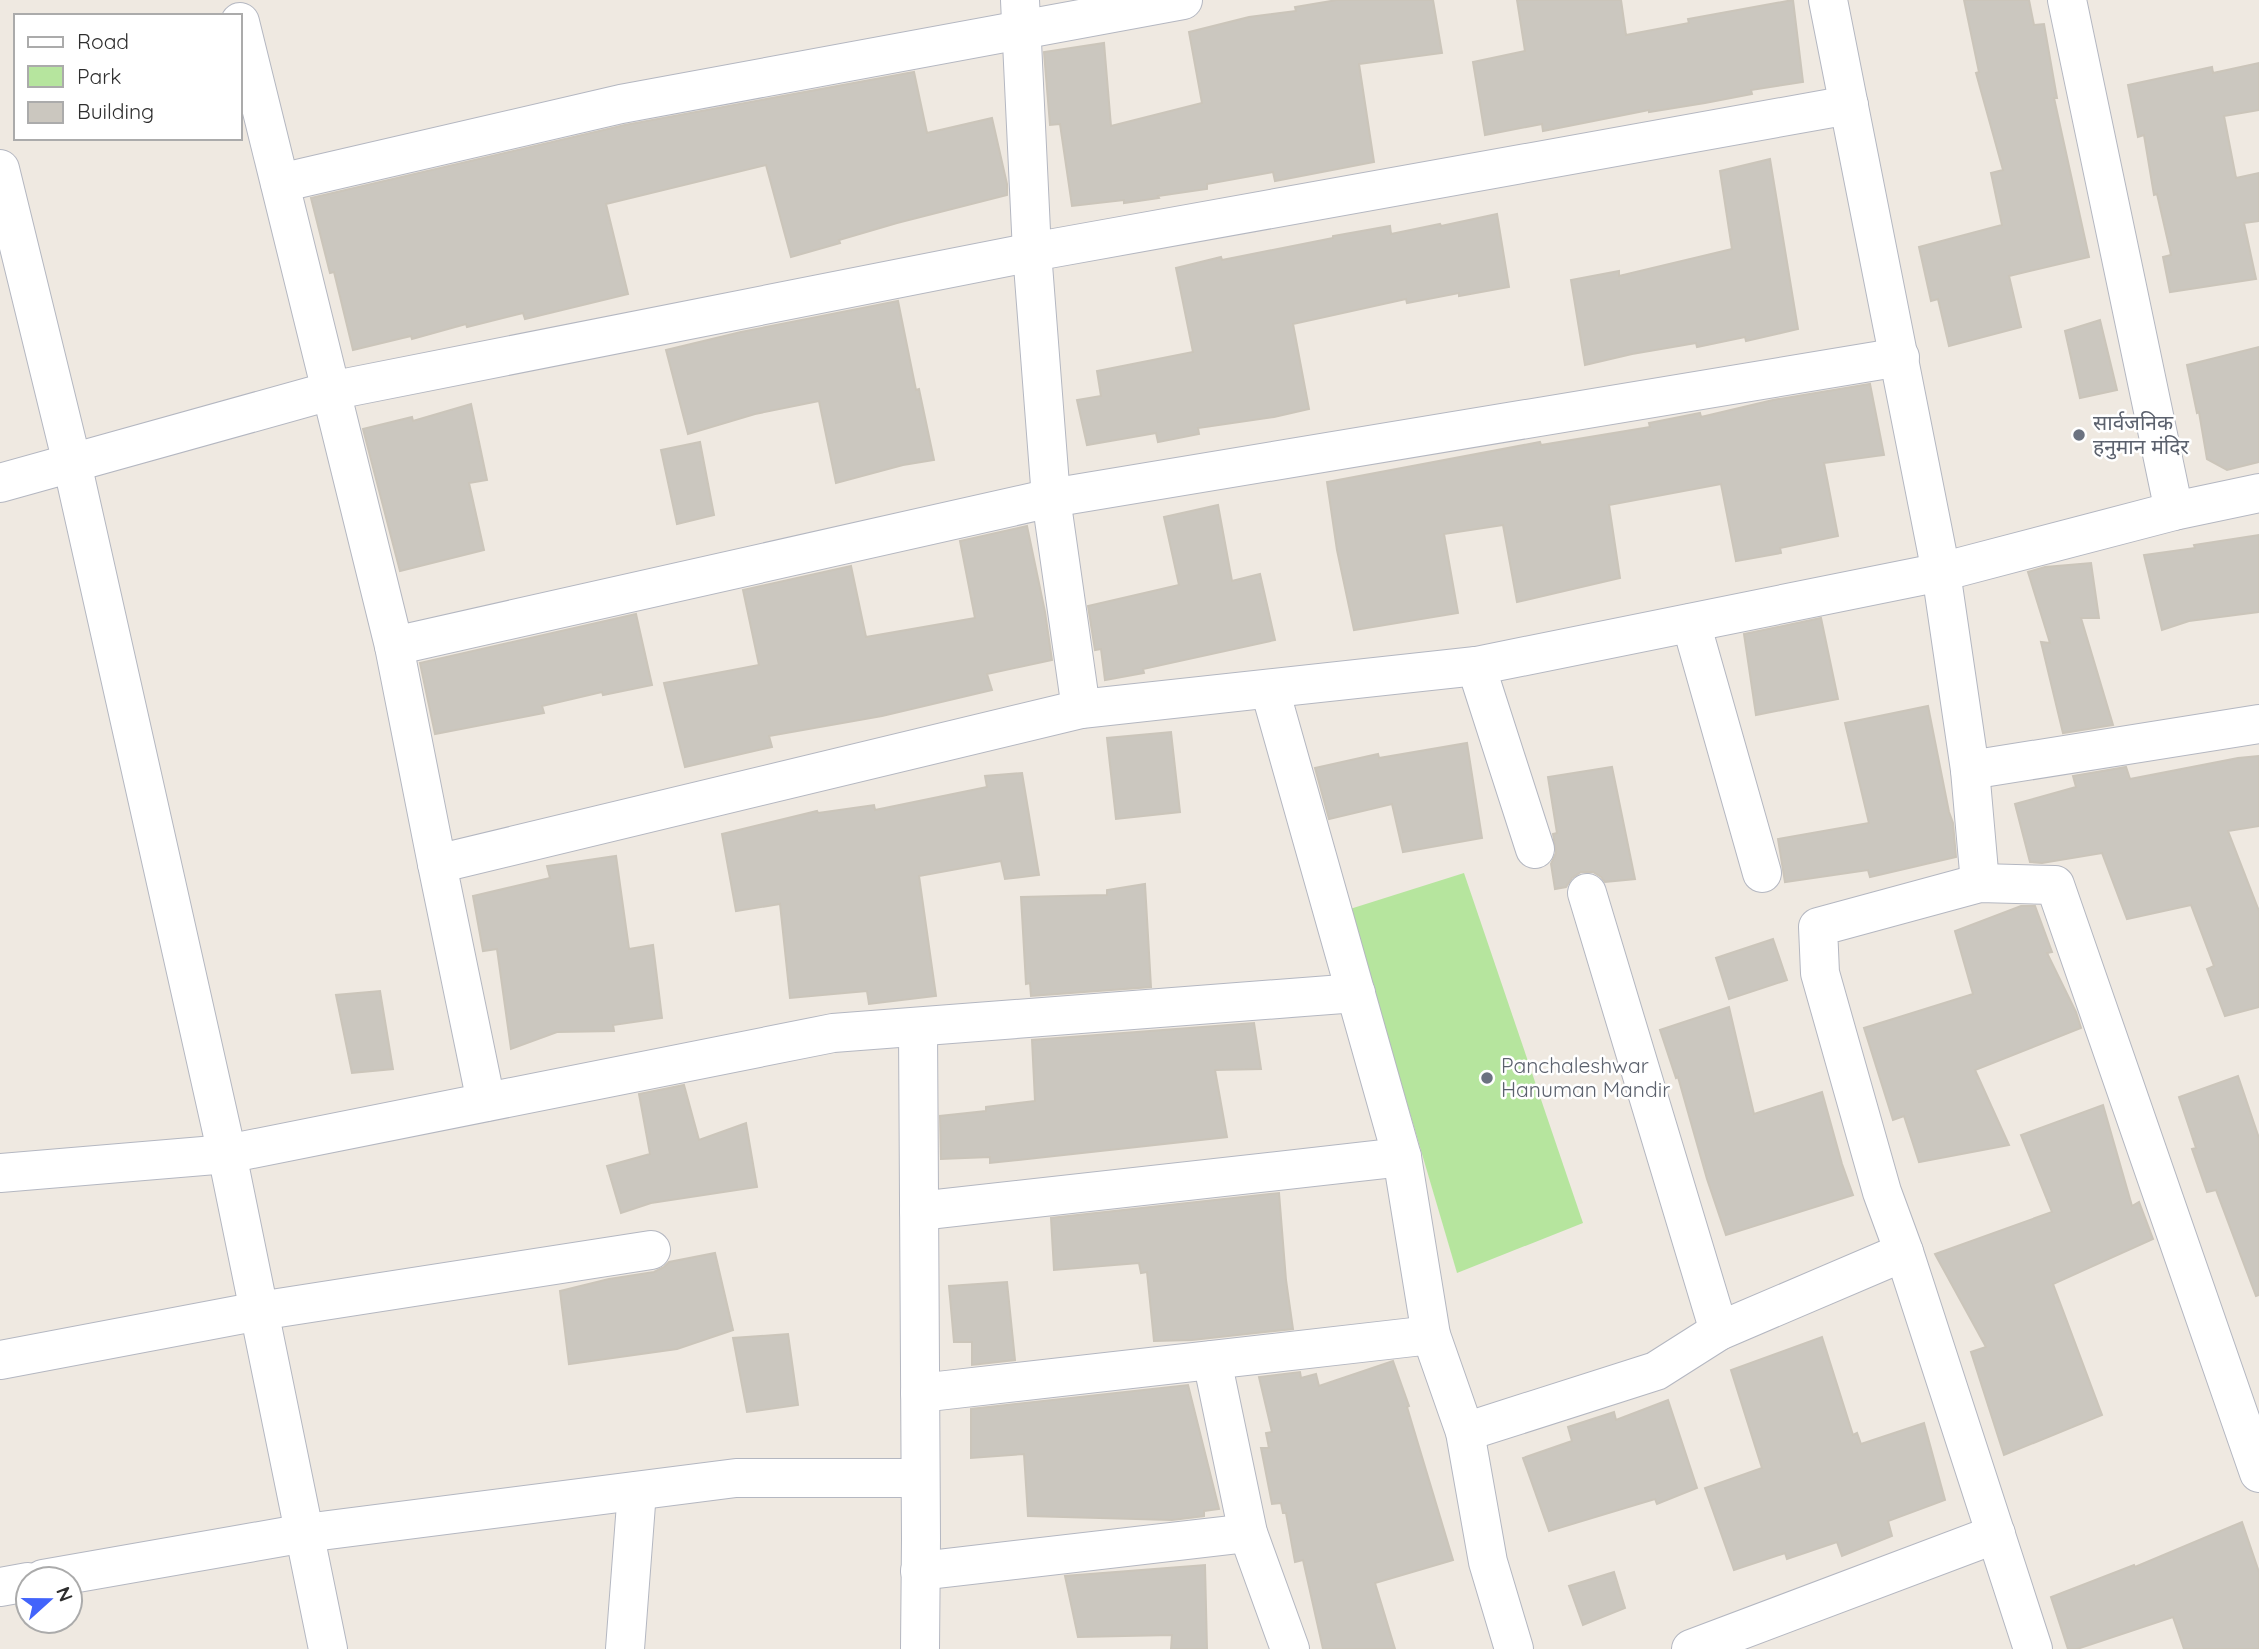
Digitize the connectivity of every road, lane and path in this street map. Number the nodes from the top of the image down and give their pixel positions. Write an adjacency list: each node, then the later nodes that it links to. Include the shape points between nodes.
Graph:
1 (1184, 0): 4 (street)
2 (1828, 0): 6 (street)
3 (2067, 0): 16 (street)
4 (1021, 15): 8 (street); 9 (street)
5 (242, 30): 8 (street)
6 (1849, 104): 9 (street); 10 (street)
7 (0, 169): 12 (street)
8 (280, 183): 11 (street)
9 (1032, 252): 11 (street); 15 (street)
10 (1900, 357): 15 (street); 17 (street)
11 (330, 391): 12 (street); 19 (street)
12 (72, 463): 13 (street); 33 (street)
13 (0, 483)
14 (2259, 493): 16 (street)
15 (1051, 498): 19 (street); 22 (street)
16 (2174, 511): 17 (street)
17 (1941, 572): 18 (street); 24 (street)
18 (1691, 623): 20 (street); 27 (street)
19 (394, 646): 26 (street)
20 (1476, 666): 21 (street); 25 (street)
21 (1270, 690): 22 (street); 30 (street)
22 (1081, 709): 26 (street)
23 (2259, 724): 24 (street)
24 (1970, 769): 28 (street)
25 (1535, 849)
26 (437, 864): 32 (street)
27 (1762, 873)
28 (1980, 883): 38 (street, via 1818,927 1820,973 1882,1192); 46 (street, via 2055,885)
29 (1587, 892): 40 (street)
30 (1356, 993): 31 (street); 34 (street)
31 (918, 1027): 32 (street, via 833,1034); 36 (street)
32 (486, 1102): 33 (street)
33 (228, 1154): 35 (street); 39 (street)
34 (1402, 1157): 36 (street); 41 (street)
35 (0, 1173)
36 (919, 1210): 44 (street)
37 (651, 1250): 39 (street)
38 (1904, 1252): 40 (street); 51 (street)
39 (259, 1311): 42 (street); 49 (street)
40 (1719, 1331): 45 (street, via 1656,1371)
41 (1432, 1335): 43 (street); 45 (street)
42 (0, 1360)
43 (1212, 1360): 44 (street); 50 (street)
44 (920, 1392): 47 (street)
45 (1465, 1432): 58 (street, via 1488,1562)
46 (2259, 1473)
47 (920, 1478): 48 (street, via 736,1478); 52 (street)
48 (637, 1491): 49 (street); 55 (street)
49 (304, 1533): 53 (street); 54 (street)
50 (1248, 1533): 52 (street); 57 (street)
51 (1996, 1534): 59 (street); 60 (street)
52 (920, 1571): 56 (street)
53 (84, 1572)
54 (328, 1649)
55 (625, 1649)
56 (920, 1649)
57 (1290, 1649)
58 (1514, 1649)
59 (1691, 1649)
60 (2034, 1649)

